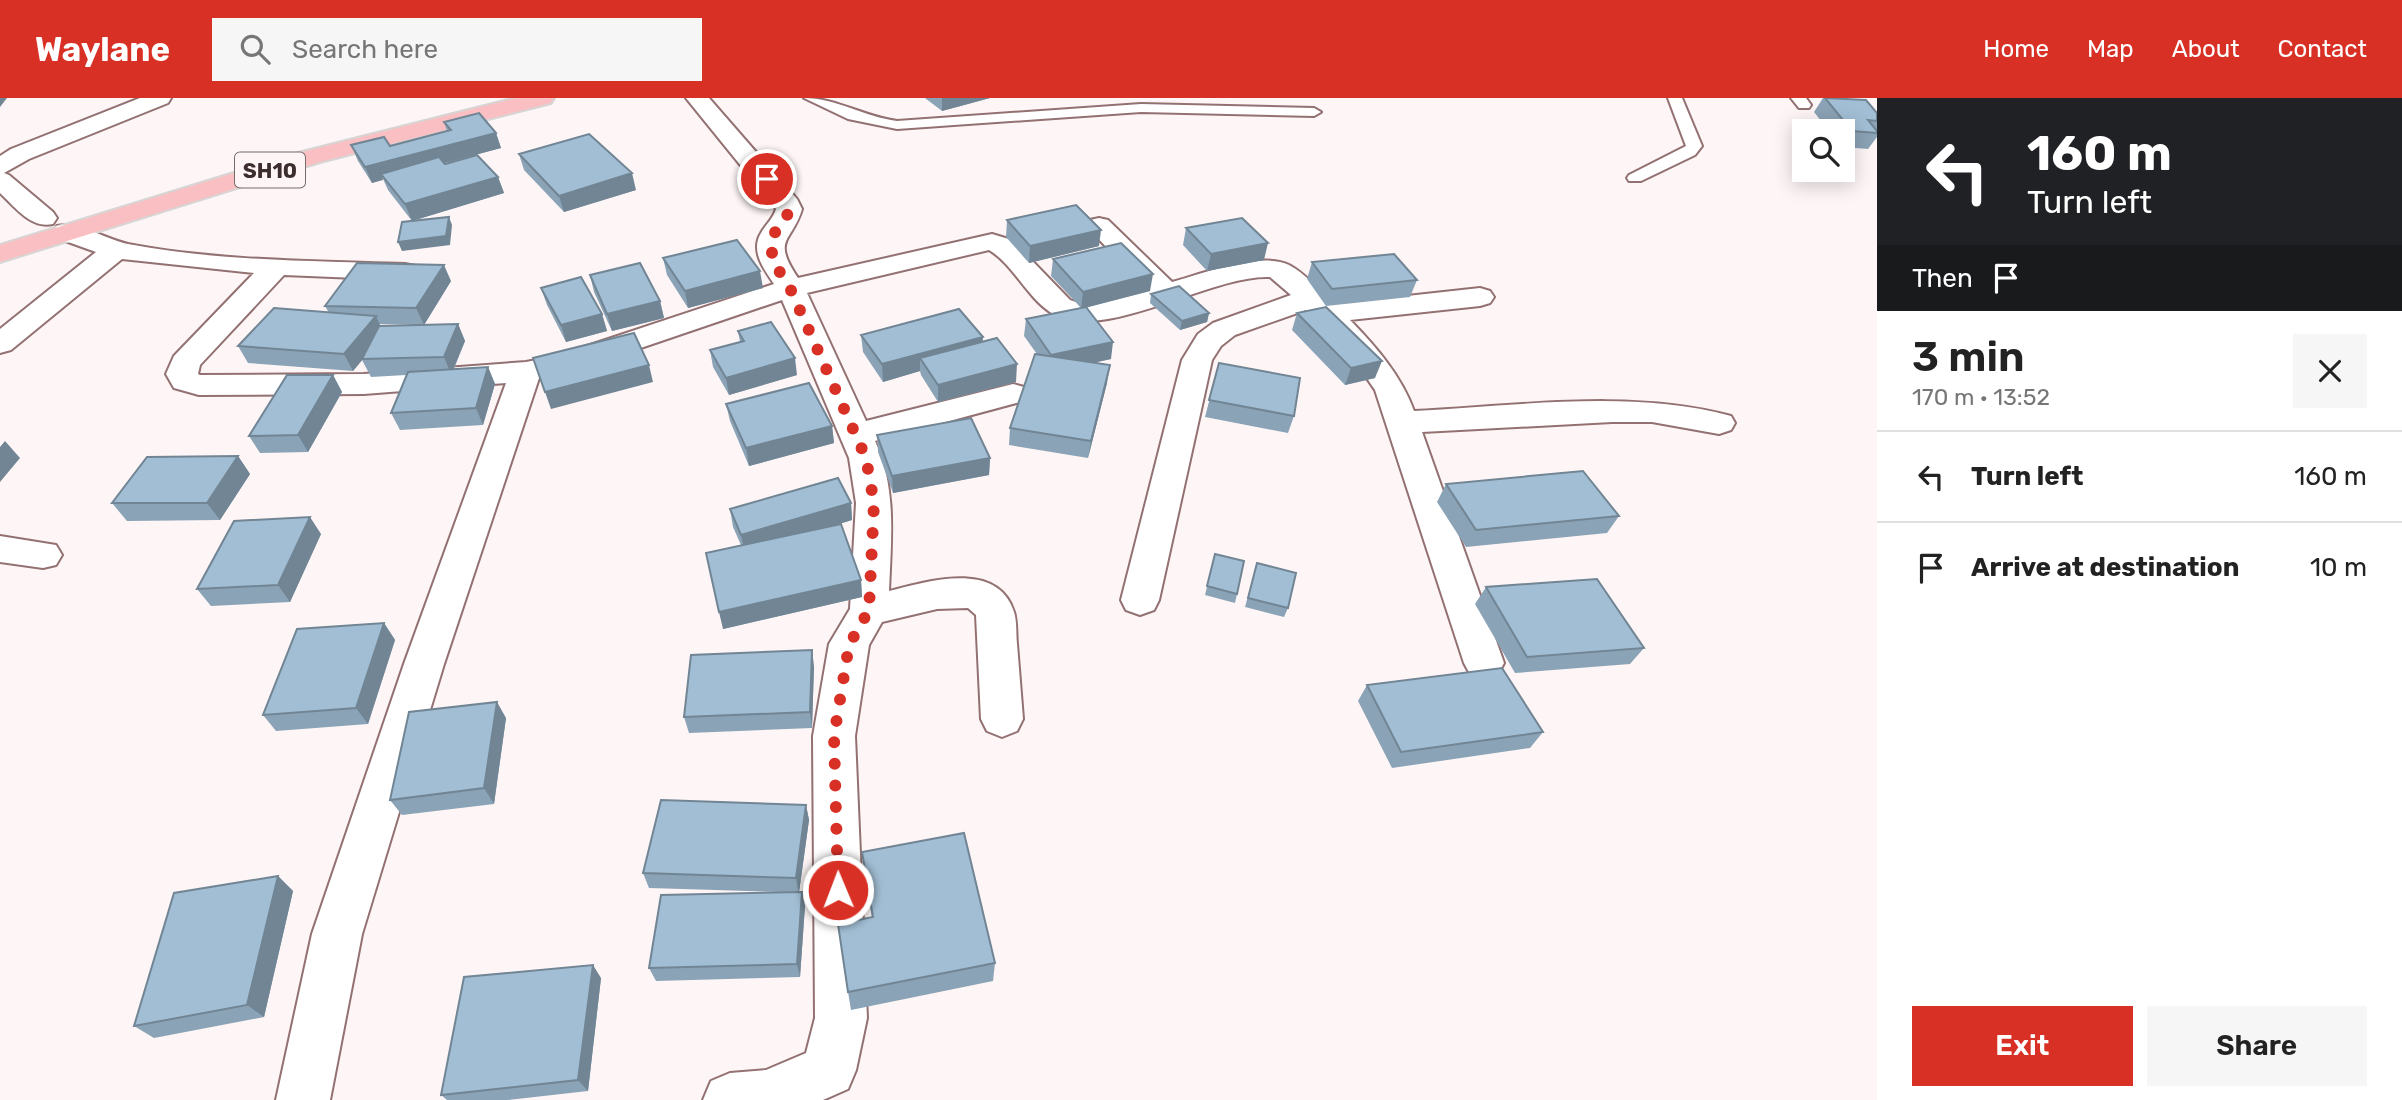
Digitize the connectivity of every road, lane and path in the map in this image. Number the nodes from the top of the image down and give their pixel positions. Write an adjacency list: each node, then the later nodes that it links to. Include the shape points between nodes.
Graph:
1 (160, 98): 10 (street, via 20,154)
2 (475, 98): 13 (main road, SH10, via 175,178)
3 (543, 98): 13 (main road, SH10)
4 (697, 98): 20 (street, via 789,209 770,248 772,260)
5 (810, 98): 8 (lane, via 848,116 897,125)
6 (1126, 98): 8 (lane)
7 (1675, 98): 11 (lane, via 1694,146)
8 (1141, 108): 9 (lane)
9 (1314, 112)
10 (0, 167)
11 (1635, 178)
12 (0, 180): 13 (street)
13 (55, 225): 15 (main road, SH10); 16 (street, via 91,244); 17 (main road, SH10)
14 (1099, 226): 21 (street, via 1107,251)
15 (0, 232)
16 (116, 250): 18 (street); 24 (street)
17 (0, 254)
18 (275, 268): 19 (street); 25 (street, via 185,363 185,381 199,385 364,384)
19 (435, 273)
20 (790, 288): 21 (street, via 992,242 1044,270 1060,306 1082,314); 25 (street); 29 (street)
21 (1166, 292): 23 (street, via 1270,268 1280,271)
22 (1480, 297): 23 (street)
23 (1319, 306): 27 (street, via 1377,370 1391,390); 32 (street, via 1224,329 1209,340 1197,360)
24 (0, 344)
25 (526, 372): 36 (street, via 424,664 337,934)
26 (1013, 394): 29 (street)
27 (1401, 422): 28 (street, via 1652,412); 34 (street)
28 (1719, 423)
29 (855, 435): 33 (street, via 866,458 874,503)
30 (0, 549): 31 (street)
31 (43, 555)
32 (1140, 600)
33 (869, 610): 35 (street, via 952,593 973,593 987,600 995,612); 37 (street, via 849,645 834,736 841,1018 829,1070 767,1097)
34 (1483, 663)
35 (1002, 719)
36 (303, 1100)
37 (730, 1100)

